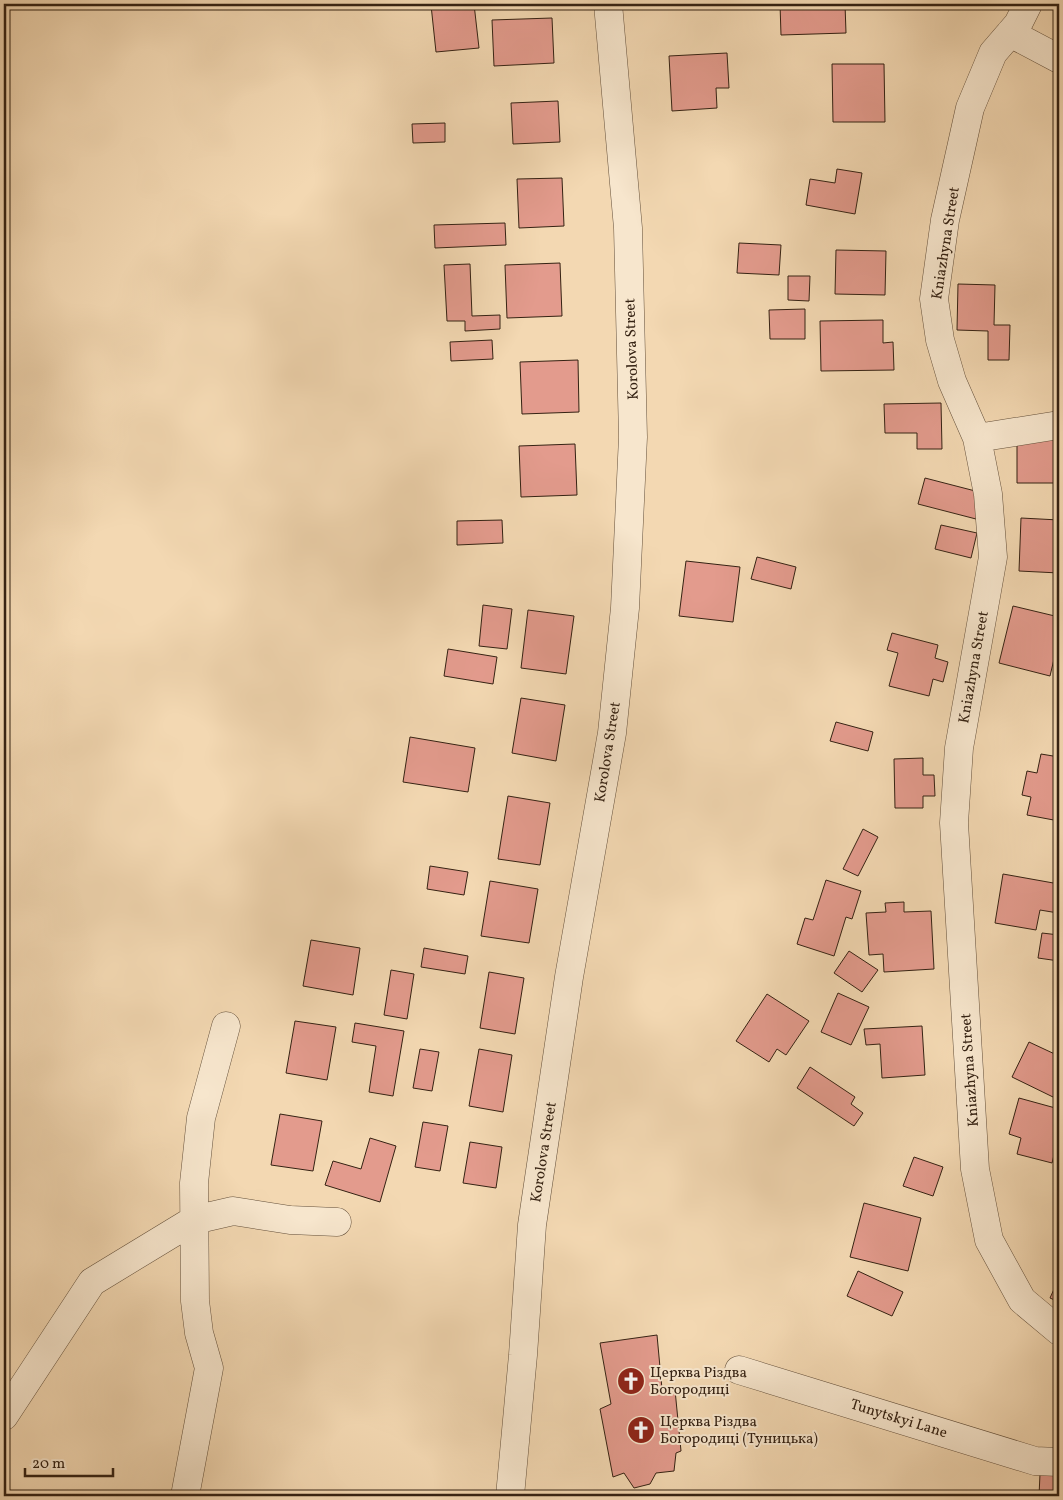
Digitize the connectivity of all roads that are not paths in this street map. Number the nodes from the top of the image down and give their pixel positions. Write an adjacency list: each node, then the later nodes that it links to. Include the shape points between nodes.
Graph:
1 (608, 4): 15 (street, Korolova Street, via 628,228 630,288 633,437 625,608 612,733 569,977 532,1224 524,1355)
2 (1028, 4): 3 (street, Kniazhyna Street)
3 (1010, 33): 4 (street); 6 (street, Kniazhyna Street, via 993,53 970,108 945,220 934,299 940,340 952,381)
4 (1059, 59)
5 (1059, 425): 6 (street)
6 (977, 438): 10 (street, Kniazhyna Street, via 988,494 992,557 959,748 954,823 975,1169 989,1240 1022,1300)
7 (226, 1026): 8 (street, via 201,1118 194,1183)
8 (194, 1220): 9 (street, via 233,1211 290,1220); 12 (street, via 92,1282); 14 (street, via 195,1301 199,1333 209,1368)
9 (337, 1222)
10 (1059, 1331)
11 (739, 1370): 13 (street, Tunytskyi Lane, via 1035,1461)
12 (4, 1416)
13 (1059, 1462)
14 (184, 1496)
15 (510, 1496)

